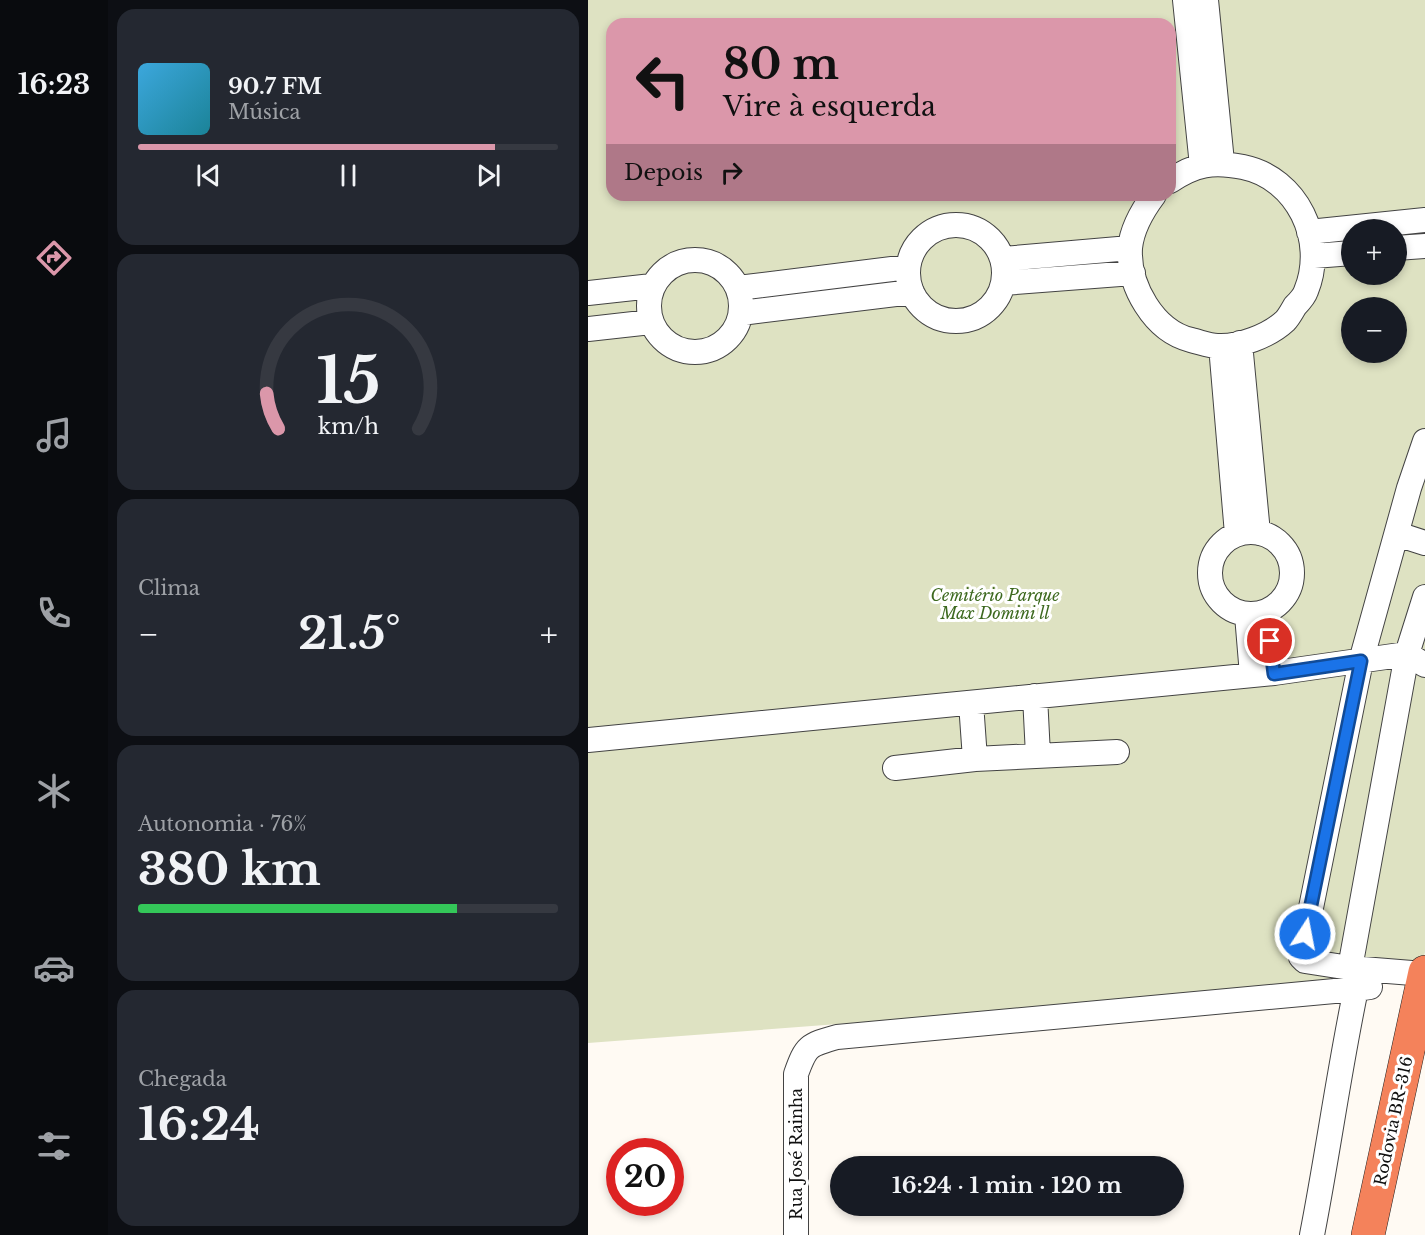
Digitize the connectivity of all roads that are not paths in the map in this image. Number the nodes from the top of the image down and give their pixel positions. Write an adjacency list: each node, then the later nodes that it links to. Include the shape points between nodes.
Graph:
1 (1185, 0): 3 (street)
2 (1206, 0): 3 (street)
3 (1212, 164): 4 (street, via 1189,169); 7 (street, via 1258,170 1288,190 1307,220)
4 (1176, 177)
5 (1150, 201): 10 (street, via 1139,215)
6 (1425, 220): 7 (street)
7 (1309, 232): 12 (street)
8 (1425, 246): 9 (street)
9 (1407, 247)
10 (1130, 248): 14 (street); 15 (street)
11 (1341, 254): 12 (street)
12 (1314, 256): 23 (street, via 1306,292 1284,322 1253,341)
13 (908, 267): 14 (street, via 914,249 926,235 943,226 962,225 980,231 994,243); 17 (street); 18 (street)
14 (1003, 271): 15 (street); 18 (street, via 998,298 985,313 967,321 948,322 931,315 917,303)
15 (1133, 273): 23 (street, via 1135,285 1153,316 1182,338)
16 (652, 286): 17 (street, via 664,271 680,261 699,259 717,264); 19 (street); 21 (street, via 648,304)
17 (738, 288): 20 (street)
18 (912, 292): 20 (street)
19 (588, 293)
20 (741, 313): 21 (street, via 724,342 692,353 660,338)
21 (651, 322): 22 (street)
22 (588, 329)
23 (1231, 344): 25 (street)
24 (1425, 441): 26 (street)
25 (1248, 533): 29 (street, via 1267,535 1280,543 1289,556 1292,571 1289,588 1280,603); 29 (street, via 1223,542 1209,570 1211,586 1219,600 1231,610)
26 (1397, 534): 27 (street); 31 (street)
27 (1425, 543)
28 (1425, 597): 30 (street)
29 (1256, 614): 32 (street)
30 (1419, 656): 31 (street); 41 (street)
31 (1361, 661): 32 (street); 41 (street, via 1301,957)
32 (1263, 674): 33 (street)
33 (1035, 696): 34 (street); 37 (street)
34 (971, 703): 35 (street); 38 (street)
35 (588, 740)
36 (1117, 752): 37 (street)
37 (1038, 755): 38 (street)
38 (975, 759): 39 (street)
39 (895, 768)
40 (1424, 976): 41 (street); 44 (highway, Rodovia BR-316)
41 (1353, 978): 42 (street, Rua José Rainha, via 837,1037 815,1043 804,1051 796,1074); 43 (street)
42 (796, 1235)
43 (1312, 1235)
44 (1368, 1235)

